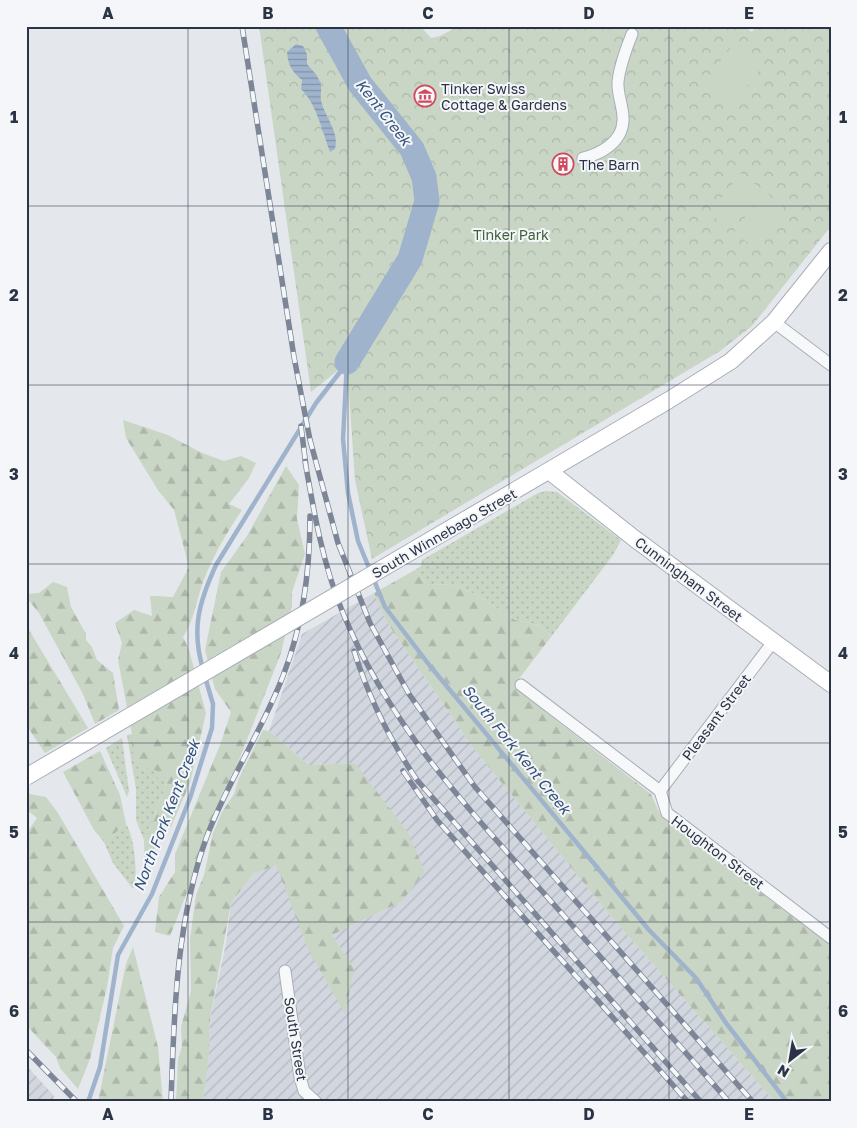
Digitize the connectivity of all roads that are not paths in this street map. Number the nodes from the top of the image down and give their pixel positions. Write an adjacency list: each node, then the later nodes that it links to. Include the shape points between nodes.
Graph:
1 (632, 34): 2 (street, via 618,85 624,122 617,138 598,154)
2 (583, 158)
3 (831, 251): 4 (main road, South Winnebago Street)
4 (774, 322): 5 (street); 6 (main road, South Winnebago Street, via 731,361)
5 (831, 365)
6 (549, 471): 7 (main road, Cunningham Street); 10 (main road, South Winnebago Street, bridge)
7 (773, 642): 8 (main road, Cunningham Street); 11 (street, Pleasant Street)
8 (829, 680)
9 (521, 685): 11 (street)
10 (26, 777)
11 (660, 791): 12 (street, Houghton Street, via 667,813)
12 (831, 938)
13 (285, 971): 14 (street, South Street, via 300,1078 304,1091)
14 (316, 1102)

